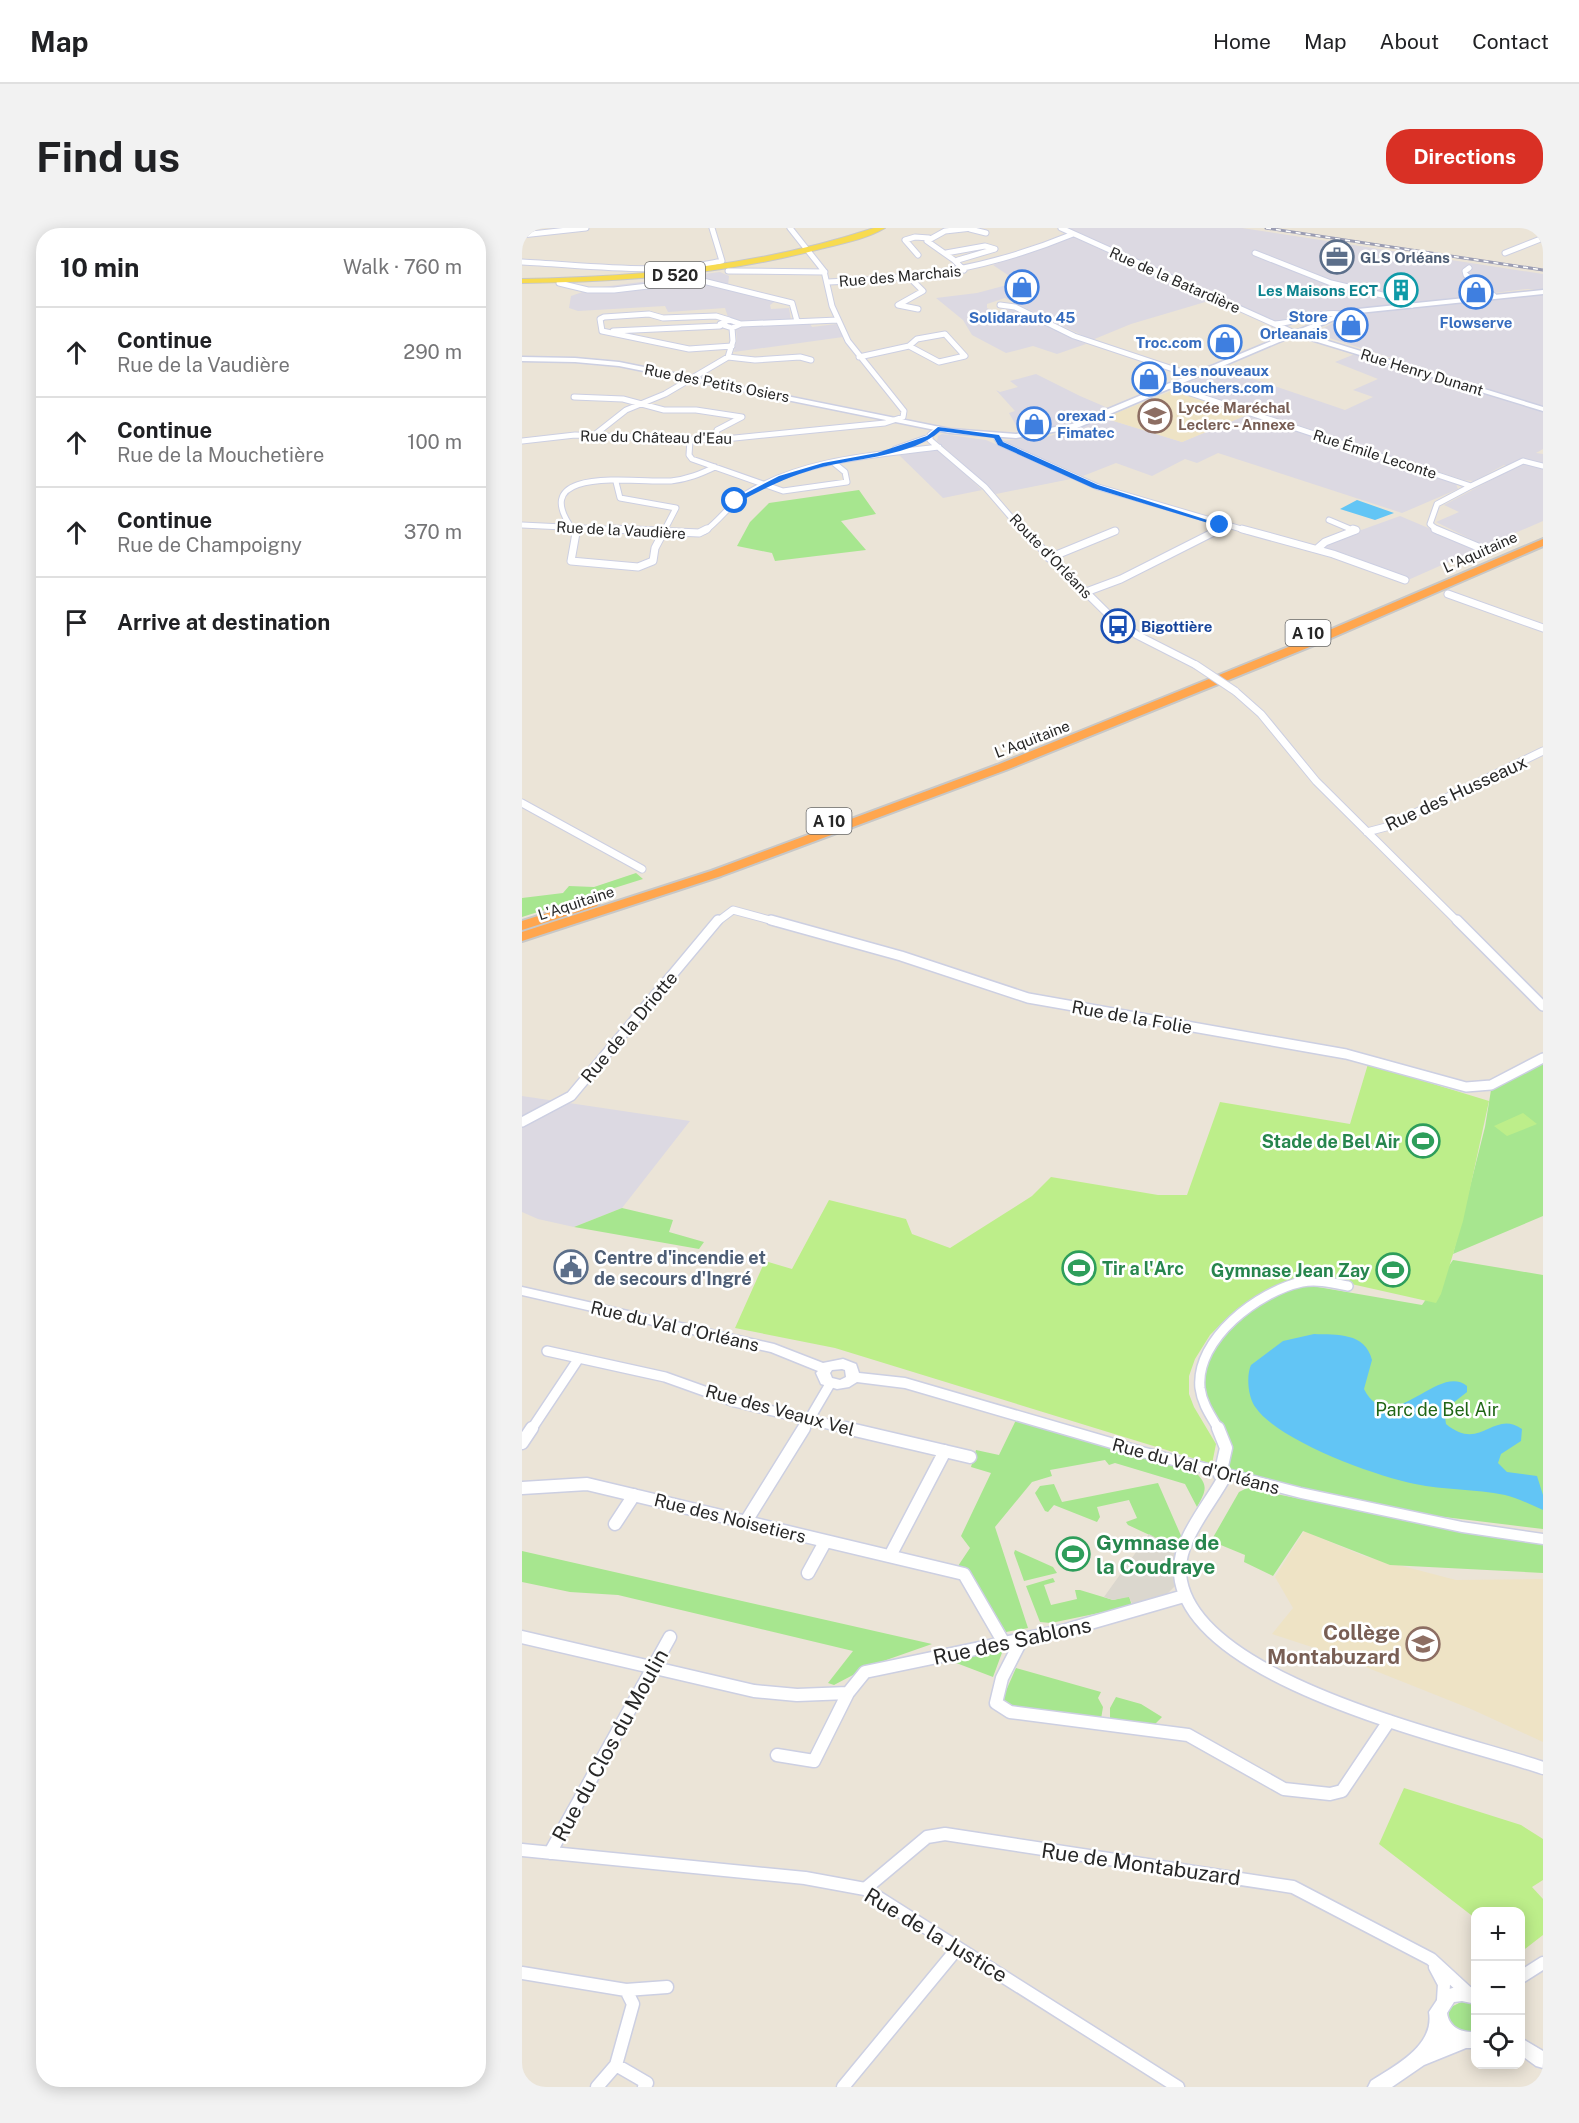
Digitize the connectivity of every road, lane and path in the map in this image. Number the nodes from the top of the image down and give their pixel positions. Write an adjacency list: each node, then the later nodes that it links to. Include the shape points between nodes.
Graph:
1 (586, 228): 10 (street)
2 (712, 228): 24 (street, via 722,261 717,263 662,268)
3 (790, 228): 17 (street)
4 (873, 228): 17 (main road, D 520)
5 (881, 228): 17 (main road, D 520, via 820,249)
6 (971, 228): 8 (street); 9 (street)
7 (1061, 228): 11 (street, Rue de la Batardière)
8 (942, 231): 12 (street); 13 (street)
9 (986, 233)
10 (522, 234)
11 (1073, 234): 26 (street, Rue des Marchais); 48 (street, Rue de la Batardière)
12 (956, 237)
13 (929, 238): 15 (street, via 927,243); 16 (street, via 905,240)
14 (1543, 238): 20 (street)
15 (931, 246): 16 (street); 18 (street)
16 (912, 248): 21 (street)
17 (809, 249): 23 (main road, D 520); 23 (main road, D 520, via 800,254); 28 (street); 29 (main road, D 520)
18 (946, 253): 22 (street); 22 (street, via 985,246 995,249)
19 (1255, 253): 39 (street, via 1331,283)
20 (1505, 253)
21 (918, 255)
22 (958, 260): 26 (street)
23 (753, 261): 30 (main road, D 520)
24 (522, 262)
25 (1469, 268): 37 (street, via 1465,273)
26 (964, 270): 31 (street, Rue des Marchais)
27 (728, 271): 28 (street)
28 (825, 272): 34 (street)
29 (662, 274): 32 (main road, D 520); 33 (main road)
30 (671, 275): 32 (main road, D 520); 35 (main road)
31 (909, 277): 34 (street, Rue des Marchais); 40 (street, via 923,291 898,305)
32 (592, 279): 33 (main road, D 520)
33 (522, 280): 35 (main road)
34 (828, 282): 43 (street)
35 (560, 283): 45 (street, via 588,290 588,294 595,290 704,280 792,303)
36 (1541, 292): 37 (street)
37 (1494, 296): 39 (street)
38 (1000, 305): 60 (street, via 1015,307 1074,336)
39 (1412, 305): 41 (street)
40 (918, 309)
41 (1341, 314): 48 (street, via 1324,312 1294,323); 53 (street)
42 (663, 318): 44 (street, via 716,316); 49 (street); 51 (street, via 649,314 604,317 600,319)
43 (837, 319): 45 (street); 57 (street)
44 (729, 320): 46 (street); 47 (street)
45 (797, 321): 46 (street)
46 (741, 324): 50 (street)
47 (720, 325): 49 (street); 50 (street)
48 (1273, 325): 52 (street, Rue de la Batardière)
49 (665, 328): 51 (street)
50 (732, 328): 54 (street)
51 (602, 331): 54 (street, via 689,350)
52 (1290, 333): 53 (street); 60 (street, Rue des Petits Osiers)
53 (1300, 333): 65 (street, Rue Henry Dunant)
54 (732, 346): 56 (street)
55 (909, 346): 55 (street, via 939,362 965,356 945,334 917,339); 57 (street)
56 (728, 357): 58 (street); 61 (street)
57 (859, 357): 66 (street, via 904,411 905,416)
58 (811, 360)
59 (522, 361): 61 (street, Rue des Petits Osiers, via 611,363)
60 (1194, 376): 62 (street, Rue des Petits Osiers)
61 (693, 378): 64 (street); 66 (street, Rue des Petits Osiers)
62 (1169, 386): 69 (street, Rue des Petits Osiers, via 1062,429); 81 (street, Rue Émile Leconte)
63 (574, 397): 64 (street, via 623,399)
64 (640, 404): 68 (street); 72 (street, via 733,418 717,430)
65 (1543, 409)
66 (898, 420): 67 (street, Rue des Petits Osiers); 72 (street, Rue du Château d'Eau)
67 (938, 429): 69 (street, Rue des Petits Osiers); 70 (street)
68 (593, 436): 71 (street, Rue du Château d'Eau); 73 (street, Rue du Château d'Eau)
69 (996, 436): 84 (street, via 1000,443 1095,486)
70 (929, 437): 74 (street, Route d'Orléans); 75 (street, Rue de la Vaudière)
71 (690, 440): 72 (street, Rue du Château d'Eau); 78 (street, via 690,457)
72 (715, 440)
73 (522, 441)
74 (939, 447): 75 (street, Rue de la Vaudière); 93 (street, Route d'Orléans, via 985,487)
75 (879, 455): 76 (street, Rue de la Vaudière)
76 (834, 463): 80 (street, Rue de la Vaudière); 80 (street, via 845,472 848,482 785,491)
77 (1543, 466): 81 (street, via 1523,460)
78 (715, 467): 79 (street, via 681,480); 80 (street)
79 (616, 482): 85 (street, via 583,483 565,490 563,516); 87 (street, via 620,498 676,508)
80 (764, 484): 87 (street, Rue de la Vaudière, via 729,506 708,530)
81 (1471, 486): 90 (street, via 1437,504 1430,524)
82 (1329, 520): 91 (street, via 1356,530)
83 (522, 525): 85 (street, Rue de la Vaudière)
84 (1222, 525): 91 (street); 96 (street, via 1136,572)
85 (572, 527): 87 (street, Rue de la Vaudière); 87 (street, via 576,533 571,561 638,567 653,561 655,548)
86 (1115, 531): 93 (street, via 1079,549)
87 (665, 532)
88 (1543, 534): 104 (highway, L'Aquitaine / A 10, via 1021,750 745,851)
89 (1543, 542): 94 (highway, L'Aquitaine / A 10)
90 (1478, 547)
91 (1318, 548): 95 (street)
92 (1543, 548): 94 (highway)
93 (1049, 558): 96 (street, Route d'Orléans)
94 (1493, 564): 105 (highway, L'Aquitaine / A 10, via 1233,676 988,774 765,856)
95 (1405, 580)
96 (1086, 592): 101 (street, Route d'Orléans, bridge, via 1127,629 1196,665 1235,691 1261,714 1301,765)
97 (1448, 594): 98 (street)
98 (1543, 628)
99 (1543, 752): 101 (street, Rue des Husseaux, via 1386,827)
100 (522, 803): 102 (street)
101 (1367, 832): 106 (street, Route d'Orléans)
102 (642, 869)
103 (723, 915): 109 (street, Rue de la Folie, via 733,910 751,913 1041,1002 1335,1051 1466,1087 1491,1084); 110 (street, Rue de la Driotte, via 571,1096)
104 (522, 926)
105 (522, 938)
106 (1510, 976): 107 (street); 108 (street)
107 (1543, 1006)
108 (1543, 1012)
109 (1543, 1058)
110 (522, 1122)
111 (1348, 1286): 122 (street, via 1322,1282 1294,1284 1246,1310 1215,1341 1202,1369 1200,1387 1204,1405 1227,1446)
112 (522, 1291): 115 (street, Rue du Val d'Orléans, via 774,1348)
113 (547, 1351): 114 (street, Rue des Veaux Vel)
114 (579, 1358): 118 (street, Rue des Veaux Vel, via 665,1377 735,1402); 119 (street)
115 (825, 1369): 116 (street, Rue du Val d'Orléans, via 843,1364 851,1367); 117 (street, via 823,1378)
116 (854, 1377): 117 (street, Rue du Val d'Orléans, via 846,1383); 122 (street, Rue du Val d'Orléans, via 905,1383)
117 (830, 1384): 118 (street)
118 (810, 1419): 120 (street, Rue des Veaux Vel); 125 (street)
119 (522, 1443)
120 (945, 1450): 121 (street, Rue des Veaux Vel); 129 (street)
121 (970, 1457)
122 (1223, 1476): 127 (street, Rue du Val d'Orléans, via 1356,1507); 131 (street, via 1184,1552 1180,1576)
123 (522, 1488): 124 (street, Rue des Noisetiers, via 587,1484)
124 (634, 1495): 125 (street, Rue des Noisetiers); 126 (street, Rue des Noisetiers)
125 (745, 1523): 128 (street, Rue des Noisetiers)
126 (615, 1524)
127 (1543, 1539)
128 (825, 1542): 129 (street, Rue des Noisetiers); 130 (street, Rue des Noisetiers)
129 (890, 1556): 135 (street, Rue des Noisetiers, via 964,1574)
130 (808, 1573)
131 (1184, 1596): 134 (street, Rue des Sablons, via 1098,1623); 138 (street, via 1198,1618 1234,1654 1302,1688)
132 (522, 1637): 136 (street)
133 (670, 1637): 136 (street, Rue du Clos du Moulin)
134 (1022, 1639): 135 (street, Rue des Sablons); 138 (street, via 1004,1671 997,1696 996,1703 1010,1712 1188,1735 1284,1789 1330,1794 1342,1791)
135 (1004, 1643): 137 (street, Rue des Sablons, via 865,1672)
136 (652, 1667): 137 (street, via 754,1691 797,1695); 142 (street, Rue du Clos du Moulin)
137 (848, 1693): 139 (street, Rue des Sablons, via 813,1761)
138 (1389, 1721): 140 (street, via 1512,1755)
139 (777, 1755)
140 (1543, 1768)
141 (522, 1850): 142 (street, Rue de la Justice)
142 (550, 1852): 143 (street, Rue de la Justice, via 793,1876)
143 (865, 1889): 144 (street, Rue de la Justice); 145 (street, Rue de Montabuzard, via 927,1837 945,1834 1293,1887)
144 (957, 1949): 162 (street); 163 (street, Rue de la Justice)
145 (1419, 1954): 149 (street, Rue de Montabuzard, via 1439,1964); 151 (street, Rue de Montabuzard, via 1442,1977)
146 (522, 1973): 148 (street)
147 (667, 1987): 148 (street)
148 (626, 1990): 159 (street, via 633,2004)
149 (1471, 1993)
150 (1471, 1995): 151 (street, via 1455,1994)
151 (1443, 2000): 152 (street)
152 (1439, 2018): 153 (street, via 1448,2033); 157 (street, via 1432,2041)
153 (1471, 2040)
154 (1471, 2040): 157 (street, via 1450,2044)
155 (1525, 2049): 158 (street)
156 (1525, 2054): 158 (street)
157 (1418, 2059): 164 (street)
158 (1542, 2060)
159 (616, 2065): 160 (street); 161 (street, via 647,2083)
160 (597, 2087)
161 (644, 2087)
162 (843, 2087)
163 (1178, 2087)
164 (1377, 2087)

